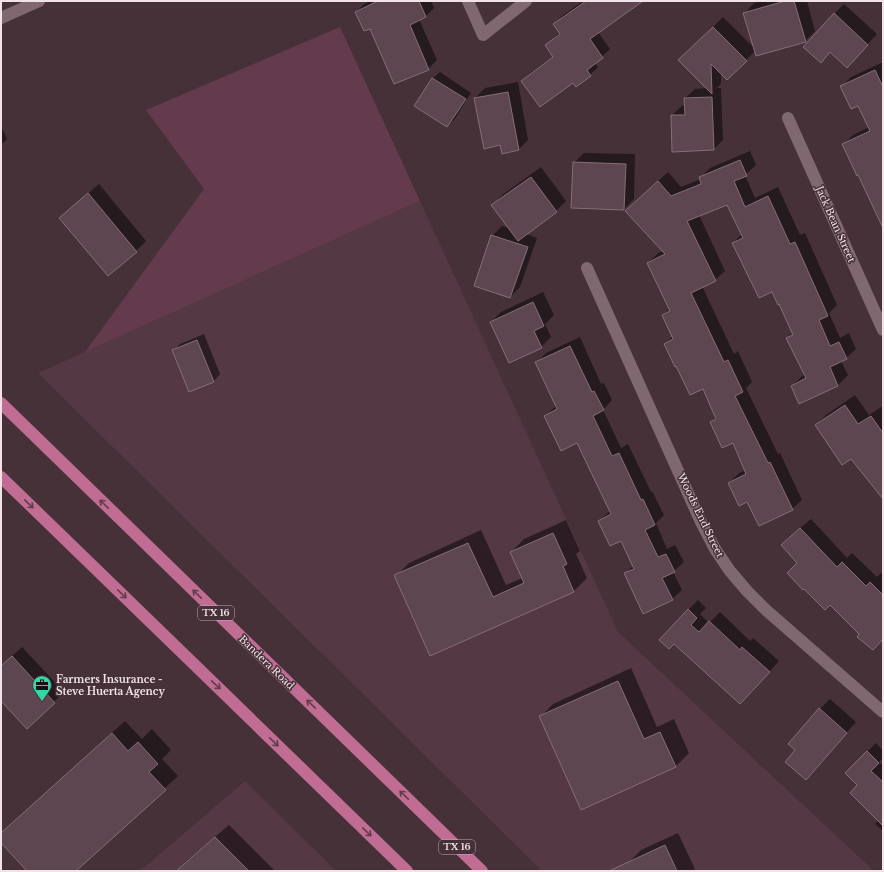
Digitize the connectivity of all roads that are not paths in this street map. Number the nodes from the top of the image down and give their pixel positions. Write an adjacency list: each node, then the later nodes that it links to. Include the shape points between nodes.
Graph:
1 (39, 1): 4 (street)
2 (468, 1): 3 (street, via 484,35)
3 (526, 1)
4 (1, 18)
5 (788, 118): 7 (street, Jack Bean Street)
6 (587, 268): 10 (street, Woods End Street, via 702,522 730,571 766,610)
7 (883, 330)
8 (1, 403): 12 (main road, Bandera Road / TX 16, one-way to 8)
9 (1, 477): 11 (main road, one-way to 11)
10 (883, 712)
11 (407, 871)
12 (482, 871)

